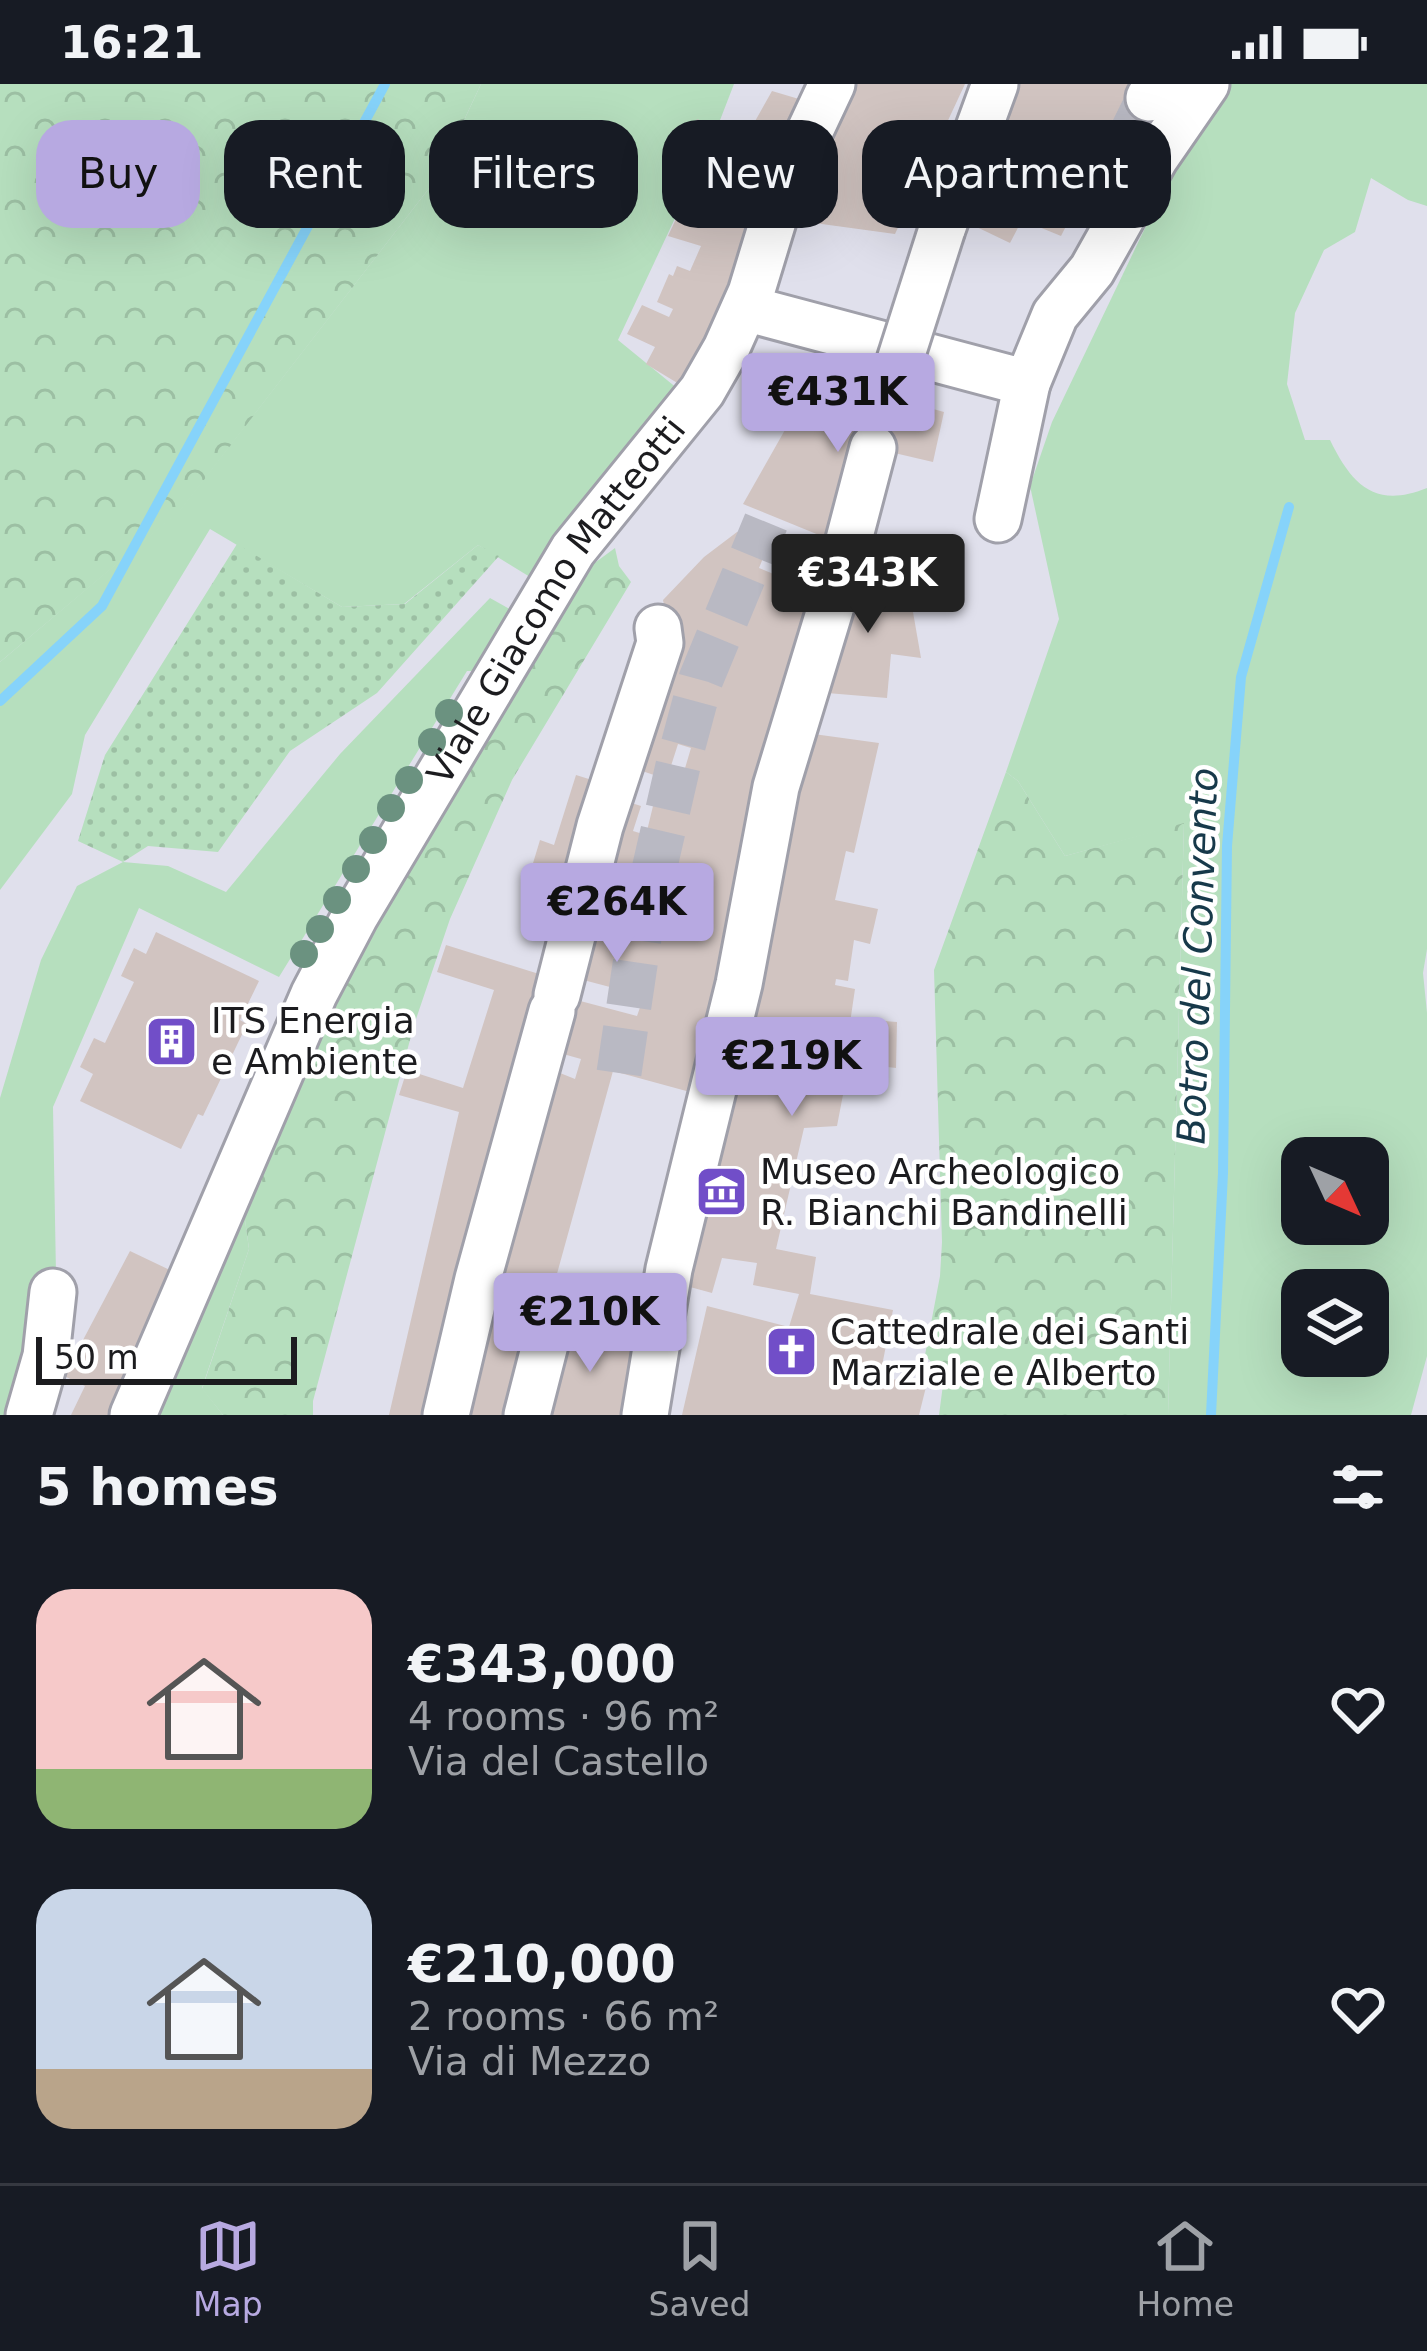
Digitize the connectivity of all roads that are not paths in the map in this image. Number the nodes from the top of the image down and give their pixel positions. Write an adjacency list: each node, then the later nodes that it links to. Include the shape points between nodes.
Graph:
1 (832, 84): 5 (street, Viale Giacomo Matteotti, via 783,188)
2 (995, 84): 8 (street, bridge)
3 (1206, 84): 6 (street, via 1092,270)
4 (1089, 228): 6 (street)
5 (745, 308): 7 (street); 15 (street, Viale Giacomo Matteotti, via 702,391 573,550 355,916)
6 (1055, 315): 7 (street)
7 (1027, 382): 10 (street)
8 (888, 398)
9 (873, 448): 18 (street, via 776,787 739,984 669,1268)
10 (998, 519)
11 (658, 628): 16 (street)
12 (53, 1292): 14 (street)
13 (551, 1321): 17 (street)
14 (28, 1415)
15 (133, 1415)
16 (446, 1415)
17 (527, 1415)
18 (645, 1415)

